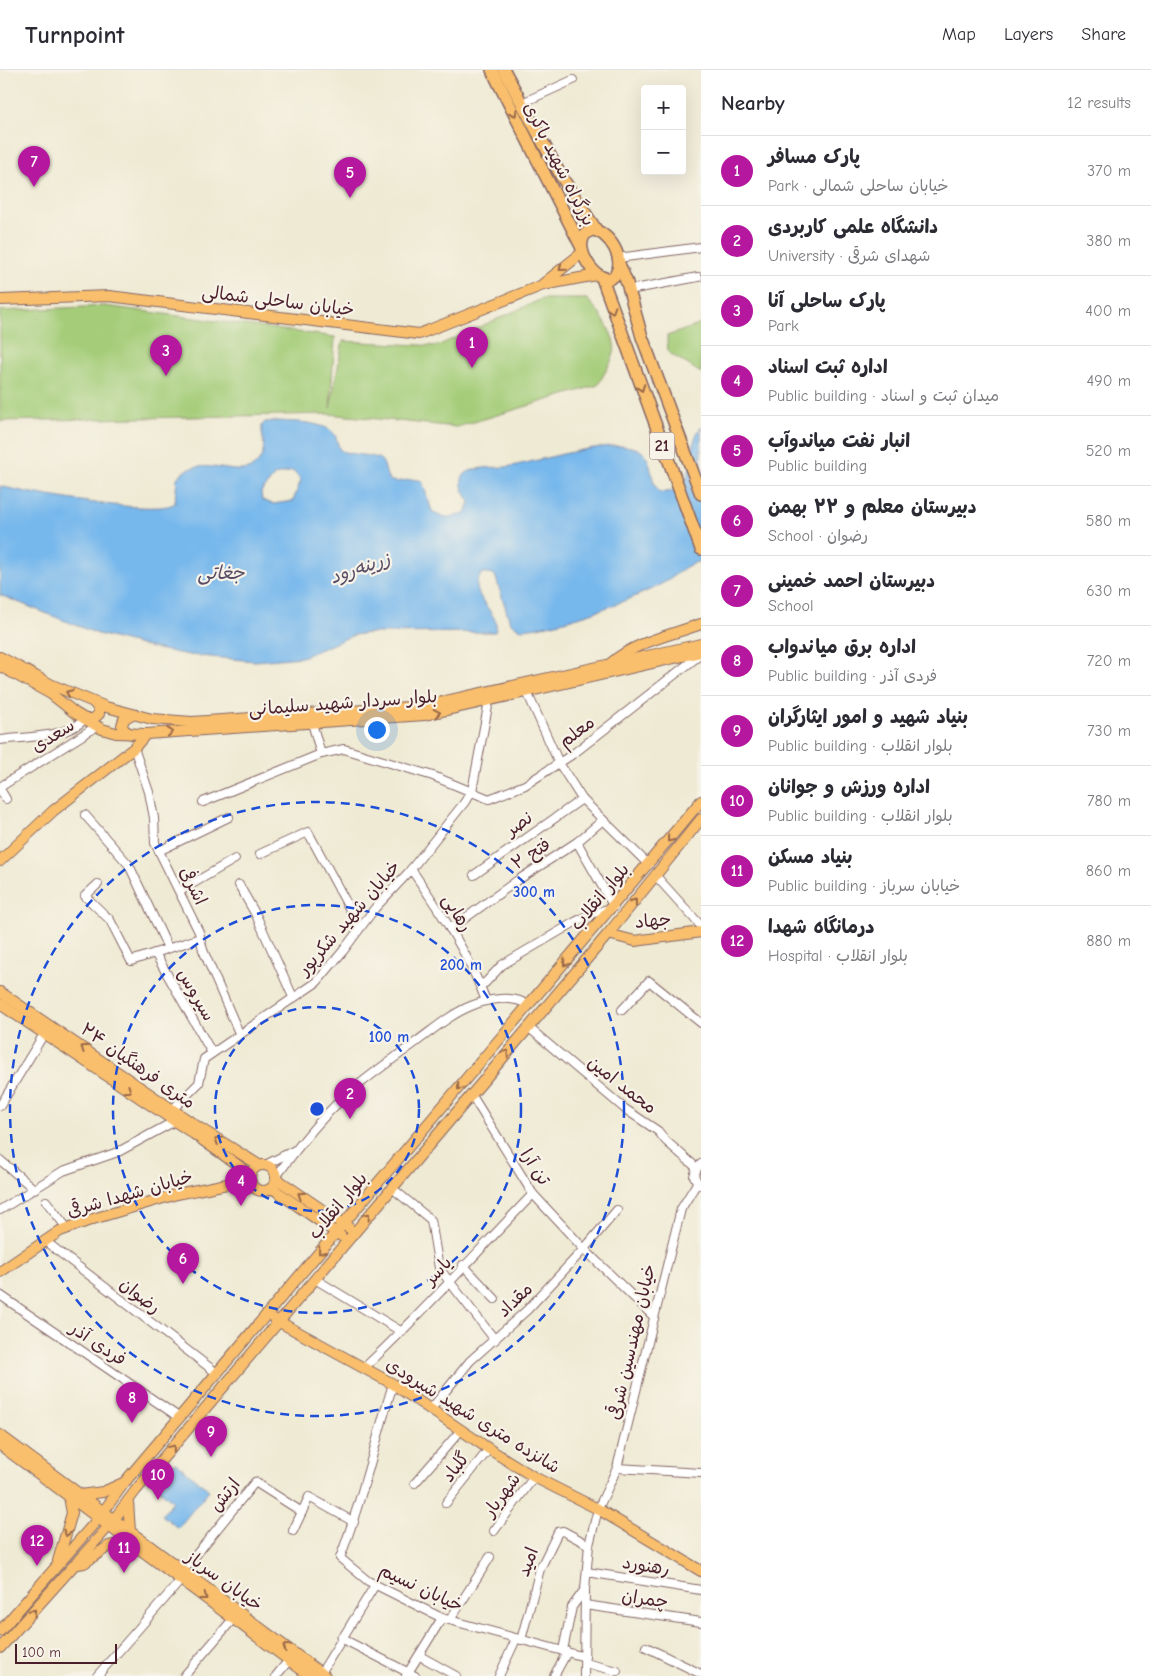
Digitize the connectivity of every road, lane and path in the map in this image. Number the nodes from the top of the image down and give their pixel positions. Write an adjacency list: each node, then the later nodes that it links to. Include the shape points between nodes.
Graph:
1 (492, 70): 6 (highway, بزرگراه شهید باکری, one-way to 6)
2 (504, 70): 4 (highway, بزرگراه شهید باکری)
3 (572, 80): 4 (street)
4 (522, 103): 5 (highway, بزرگراه شهید باکری)
5 (577, 200): 6 (highway, via 576,209 572,212); 7 (highway, بزرگراه شهید باکری)
6 (562, 210): 9 (highway, بزرگراه شهید باکری)
7 (597, 231): 9 (highway, via 586,232); 10 (highway, بزرگراه شهید باکری, via 608,238)
8 (701, 247): 10 (street)
9 (582, 249): 11 (highway, بزرگراه شهید باکری); 13 (main road, one-way to 13)
10 (618, 261): 11 (highway, via 612,278); 14 (highway, 21)
11 (599, 276): 13 (main road); 17 (highway, 21, one-way to 17)
12 (698, 277): 14 (street)
13 (543, 285): 15 (main road, خیابان ساحلی شمالی, via 419,334 109,296)
14 (629, 290): 16 (highway, 21, via 642,337)
15 (0, 300)
16 (701, 494)
17 (701, 549)
18 (701, 624): 23 (main road, via 622,653)
19 (701, 644): 20 (main road, بلوار سردار شهید سلیمانی)
20 (677, 653): 21 (main road, بلوار سردار شهید سلیمانی); 23 (main road, بلوار سردار شهید سلیمانی); 25 (main road, بلوار سردار شهید سلیمانی)
21 (701, 653): 37 (street, معلم)
22 (0, 657): 27 (main road, بلوار سردار شهید سلیمانی, one-way to 22, via 52,685)
23 (610, 664): 28 (main road, بلوار سردار شهید سلیمانی, via 454,700 399,709 192,722)
24 (0, 666): 29 (main road, بلوار سردار شهید سلیمانی, via 51,694)
25 (527, 692): 26 (main road, بلوار سردار شهید سلیمانی); 37 (street)
26 (489, 701): 30 (main road, بلوار سردار شهید سلیمانی, one-way to 26, via 425,715); 39 (street)
27 (94, 702): 28 (main road, بلوار سردار شهید سلیمانی); 29 (main road, via 99,714 94,719)
28 (132, 714): 32 (main road, via 124,719 122,725)
29 (85, 720): 31 (main road, بلوار سردار شهید سلیمانی); 34 (street, via 64,732)
30 (312, 723): 33 (main road, بلوار سردار شهید سلیمانی, one-way to 30); 36 (street)
31 (97, 726): 32 (main road, بلوار سردار شهید سلیمانی); 38 (street, سعدی)
32 (131, 734): 33 (main road, بلوار سردار شهید سلیمانی)
33 (146, 734): 35 (main road)
34 (0, 740)
35 (134, 748): 49 (street, اشرفی, via 148,792); 52 (main road, via 53,811)
36 (321, 754): 39 (street, معلم, via 344,749); 43 (street, معلم)
37 (559, 763): 39 (street, معلم, via 525,785 488,799); 40 (street)
38 (0, 788): 41 (street)
39 (472, 791): 54 (street, خیابان شهید شکرپور)
40 (582, 799): 46 (street); 55 (street, نصر)
41 (6, 800)
42 (701, 801): 53 (main road, بلوار انقلاب, one-way to 53)
43 (203, 802)
44 (85, 815): 67 (street, via 129,865)
45 (229, 817): 49 (street)
46 (603, 820): 48 (street, فتح ۲); 53 (street)
47 (701, 820): 56 (main road, بلوار انقلاب)
48 (577, 842): 60 (street); 63 (street, فتح ۲)
49 (159, 851): 59 (street, اشرفی)
50 (260, 854): 62 (street, via 308,832)
51 (235, 859): 59 (street)
52 (0, 860)
53 (649, 865): 60 (main road, بلوار انقلاب)
54 (411, 869): 62 (street, خیابان شهید شکرپور); 63 (street, رهایی)
55 (474, 875)
56 (655, 875): 61 (street); 65 (main road, بلوار انقلاب, one-way to 56)
57 (98, 884): 68 (street, via 85,896 110,920 131,961)
58 (239, 885): 71 (street)
59 (180, 891): 66 (street, اشرفی)
60 (614, 907): 69 (street, via 575,922 502,965 485,983); 74 (main road, بلوار انقلاب, one-way to 74)
61 (701, 926)
62 (360, 928): 71 (street, خیابان شهید شکرپور, via 317,982)
63 (450, 929): 69 (street, رهایی)
64 (701, 932): 65 (main road, جهاد, via 635,941)
65 (608, 934): 76 (main road, بلوار انقلاب)
66 (200, 938): 67 (street); 79 (street, اشرفی)
67 (168, 948): 68 (street)
68 (155, 953): 81 (street, سیروس)
69 (480, 984): 72 (street, رهایی)
70 (0, 992): 84 (main road, ۲۴ متری فرهنگیان, one-way to 70)
71 (293, 997): 79 (street, خیابان شهید شکرپور)
72 (486, 1002): 74 (street, via 511,999); 86 (street, via 453,1015 366,1078)
73 (0, 1004): 80 (main road, ۲۴ متری فرهنگیان)
74 (529, 1006): 76 (main road); 99 (main road, بلوار انقلاب, one-way to 99)
75 (622, 1010): 77 (street, via 649,981)
76 (540, 1014): 78 (main road, بلوار انقلاب)
77 (701, 1023)
78 (528, 1027): 82 (main road, بلوار انقلاب, one-way to 78); 89 (street, محمد امین)
79 (239, 1033): 81 (street, خیابان شهید شکرپور)
80 (44, 1034): 83 (street); 85 (main road, ۲۴ متری فرهنگیان, one-way to 85)
81 (212, 1053): 84 (street, خیابان شهید شکرپور, via 204,1059 199,1083)
82 (471, 1094): 93 (main road, بلوار انقلاب); 95 (street, تن آرا)
83 (0, 1106)
84 (173, 1109): 88 (main road, ۲۴ متری فرهنگیان, one-way to 84)
85 (174, 1121): 90 (main road, ۲۴ متری فرهنگیان, via 239,1166); 94 (street, via 118,1152 63,1171)
86 (296, 1149): 88 (street); 91 (street)
87 (0, 1160): 94 (street)
88 (262, 1165): 90 (main road, via 253,1170); 91 (main road, via 272,1168)
89 (699, 1166): 92 (street, via 694,1176)
90 (251, 1180): 91 (main road, via 260,1191); 100 (main road, خیابان شهدا شرقی, via 177,1194)
91 (275, 1181): 99 (main road, one-way to 91); 102 (main road)
92 (699, 1185): 113 (street, خیابان مهندسین شرقی, via 681,1209)
93 (392, 1188): 101 (main road, بلوار انقلاب, one-way to 93); 109 (street, via 431,1220 439,1268)
94 (34, 1189): 97 (street)
95 (533, 1194): 105 (street, تن آرا); 106 (street, یاسر)
96 (46, 1201): 100 (street)
97 (0, 1210)
98 (617, 1210): 105 (street, مقداد)
99 (344, 1224): 101 (main road); 102 (main road, بلوار انقلاب)
100 (67, 1228): 103 (main road, خیابان شهدا شرقی)
101 (354, 1231): 104 (main road, بلوار انقلاب)
102 (337, 1232): 104 (main road); 112 (main road, بلوار انقلاب, one-way to 112)
103 (45, 1240): 107 (main road, خیابان شهدا شرقی); 118 (street, رضوان)
104 (346, 1240): 108 (main road, بلوار انقلاب)
105 (584, 1249): 113 (street, تن آرا); 116 (street, مقداد)
106 (463, 1265): 109 (street, یاسر); 111 (street)
107 (0, 1272)
108 (315, 1279): 114 (main road, بلوار انقلاب); 115 (street)
109 (449, 1280): 115 (street, یاسر); 116 (street)
110 (0, 1295): 121 (street, فردی آذر)
111 (495, 1299)
112 (268, 1315): 114 (main road, شانزده متری شهید شیرودی); 118 (main road, بلوار انقلاب)
113 (654, 1317): 126 (street, خیابان مهندسین شرقی)
114 (278, 1322): 117 (main road, شانزده متری شهید شیرودی); 131 (main road, بلوار انقلاب, one-way to 114)
115 (402, 1332): 117 (street, یاسر)
116 (495, 1340): 120 (street, مقداد, via 470,1361)
117 (364, 1368): 119 (main road, شانزده متری شهید شیرودی)
118 (218, 1374): 121 (main road, بلوار انقلاب)
119 (393, 1384): 120 (main road, شانزده متری شهید شیرودی); 139 (street, خیابان نسیم)
120 (432, 1409): 122 (main road, شانزده متری شهید شیرودی)
121 (180, 1418): 129 (main road, بلوار انقلاب)
122 (461, 1430): 125 (main road, شانزده متری شهید شیرودی); 130 (street)
123 (0, 1435): 132 (main road)
124 (1, 1448): 133 (main road)
125 (489, 1450): 128 (main road, شانزده متری شهید شیرودی); 135 (street, گلباد)
126 (617, 1468): 127 (street); 136 (street, خیابان مهندسین شرقی)
127 (701, 1473)
128 (534, 1477): 136 (main road, شانزده متری شهید شیرودی); 142 (street, شهریار)
129 (126, 1481): 131 (main road); 132 (main road, via 103,1492); 138 (main road, بلوار انقلاب)
130 (415, 1483)
131 (138, 1488): 134 (main road, بلوار انقلاب)
132 (80, 1494): 138 (main road)
133 (69, 1497): 138 (main road); 147 (main road, one-way to 147, via 72,1513)
134 (128, 1501): 140 (main road, بلوار انقلاب); 143 (main road)
135 (446, 1504)
136 (598, 1509): 144 (street, خیابان مهندسین شرقی); 148 (main road, شانزده متری شهید شیرودی)
137 (302, 1512): 139 (street, via 309,1497); 141 (street); 150 (street, ارتش, via 255,1482)
138 (101, 1515): 140 (main road, خیابان سرباز); 147 (main road, بلوار انقلاب)
139 (354, 1522): 151 (street, خیابان نسیم, via 340,1558)
140 (111, 1523): 143 (main road, خیابان سرباز); 146 (main road, بلوار انقلاب)
141 (293, 1531)
142 (494, 1531)
143 (130, 1537): 146 (main road); 150 (main road, خیابان سرباز)
144 (589, 1546): 149 (street, خیابان مهندسین شرقی); 160 (street, امید, via 563,1531 558,1532 540,1569)
145 (490, 1557): 156 (street)
146 (75, 1565): 162 (main road, بلوار انقلاب, one-way to 146)
147 (56, 1568): 158 (main road, بلوار انقلاب)
148 (701, 1571)
149 (587, 1572): 152 (street, خیابان مهندسین شرقی); 153 (street, رهنورد)
150 (182, 1575): 155 (main road, خیابان سرباز, one-way to 155); 169 (main road, خیابان سرباز, one-way to 150); 171 (street)
151 (375, 1585): 156 (street, خیابان نسیم); 159 (street)
152 (585, 1589): 154 (street, خیابان مهندسین شرقی); 163 (street, via 572,1607)
153 (701, 1590)
154 (585, 1605): 157 (street, چمران); 166 (street, خیابان مهندسین شرقی)
155 (233, 1619): 165 (main road, خیابان سرباز); 172 (street)
156 (446, 1619): 160 (street, خیابان نسیم); 164 (street)
157 (701, 1622)
158 (0, 1631)
159 (341, 1638): 169 (street); 170 (street)
160 (519, 1639): 163 (street, خیابان نسیم); 176 (street)
161 (646, 1647): 168 (street)
162 (0, 1648)
163 (565, 1651): 166 (street, خیابان نسیم); 177 (street)
164 (420, 1656): 170 (street); 175 (street)
165 (289, 1660): 173 (street); 174 (main road, خیابان سرباز)
166 (585, 1660): 167 (street, خیابان نسیم); 178 (street, خیابان مهندسین شرقی)
167 (617, 1671)
168 (701, 1674)
169 (323, 1675)
170 (410, 1675)
171 (97, 1676)
172 (184, 1676)
173 (276, 1676)
174 (310, 1676)
175 (456, 1676)
176 (499, 1676)
177 (554, 1676)
178 (584, 1676)

